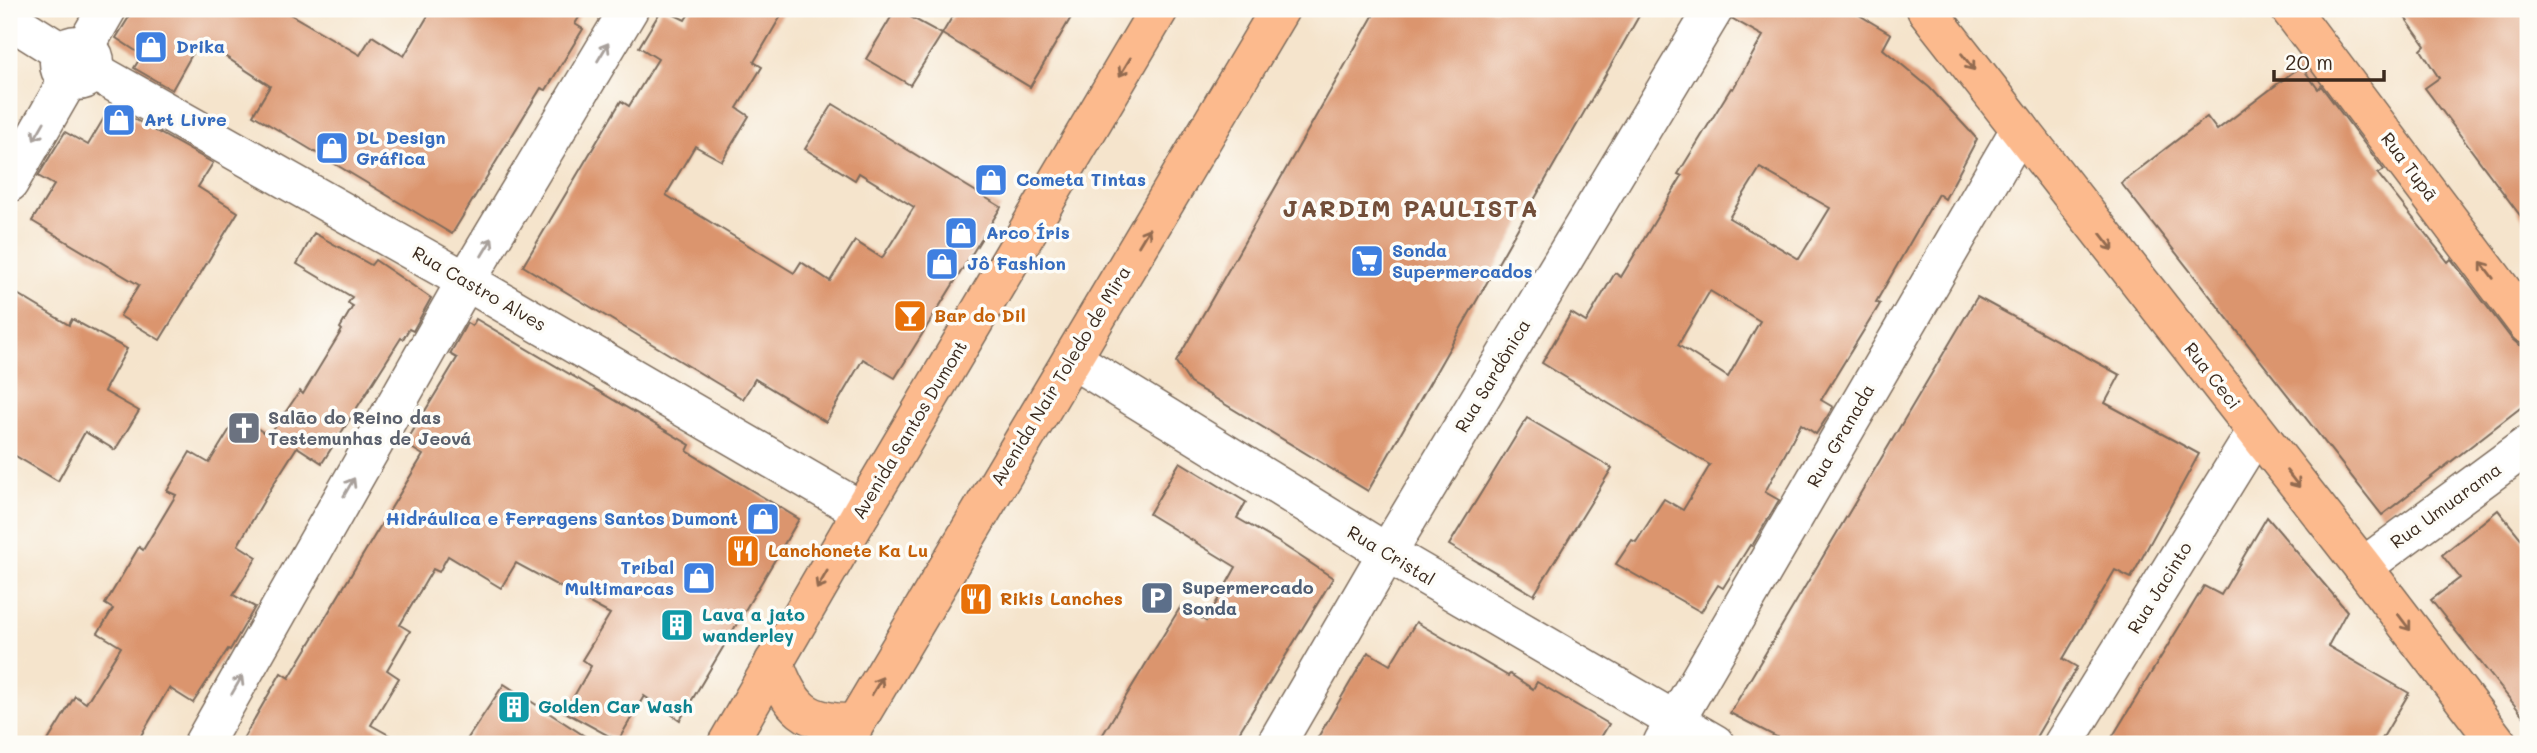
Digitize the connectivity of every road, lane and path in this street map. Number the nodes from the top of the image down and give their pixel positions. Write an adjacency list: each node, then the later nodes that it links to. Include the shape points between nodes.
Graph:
1 (107, 9): 9 (street)
2 (629, 9): 12 (street, one-way to 2)
3 (1159, 9): 17 (main road, Avenida Santos Dumont, one-way to 17)
4 (1714, 9): 18 (street, Rua Sardônica)
5 (1926, 9): 10 (main road, Rua Ceci, one-way to 10)
6 (2290, 9): 13 (main road, Rua Tupã, one-way to 6)
7 (1279, 10): 14 (main road, Avenida Nair Toledo de Mira, one-way to 7)
8 (9, 19): 9 (street, Rua Castro Alves)
9 (78, 63): 11 (street, one-way to 11); 12 (street, Rua Castro Alves)
10 (2020, 129): 15 (main road, Rua Ceci, one-way to 15); 21 (street, Rua Granada)
11 (9, 183)
12 (466, 281): 17 (street, Rua Castro Alves); 24 (street, one-way to 12)
13 (2528, 325)
14 (1072, 359): 18 (street, Rua Cristal); 22 (main road, Avenida Nair Toledo de Mira, one-way to 14)
15 (2256, 432): 19 (main road, Rua Ceci, one-way to 19); 28 (street, Rua Jacinto)
16 (2528, 445): 19 (street, Rua Umuarama)
17 (862, 511): 20 (main road, Avenida Santos Dumont, one-way to 20)
18 (1387, 554): 21 (street, Rua Cristal); 26 (street, Rua Sardônica)
19 (2363, 568): 23 (main road, Rua Ceci, one-way to 23)
20 (775, 662): 22 (main road, via 784,692 801,710 835,723); 25 (main road, Avenida Santos Dumont)
21 (1668, 733): 27 (street, Rua Cristal)
22 (849, 734)
23 (2486, 738)
24 (203, 744)
25 (727, 744)
26 (1276, 744)
27 (1715, 744)
28 (2063, 744)

